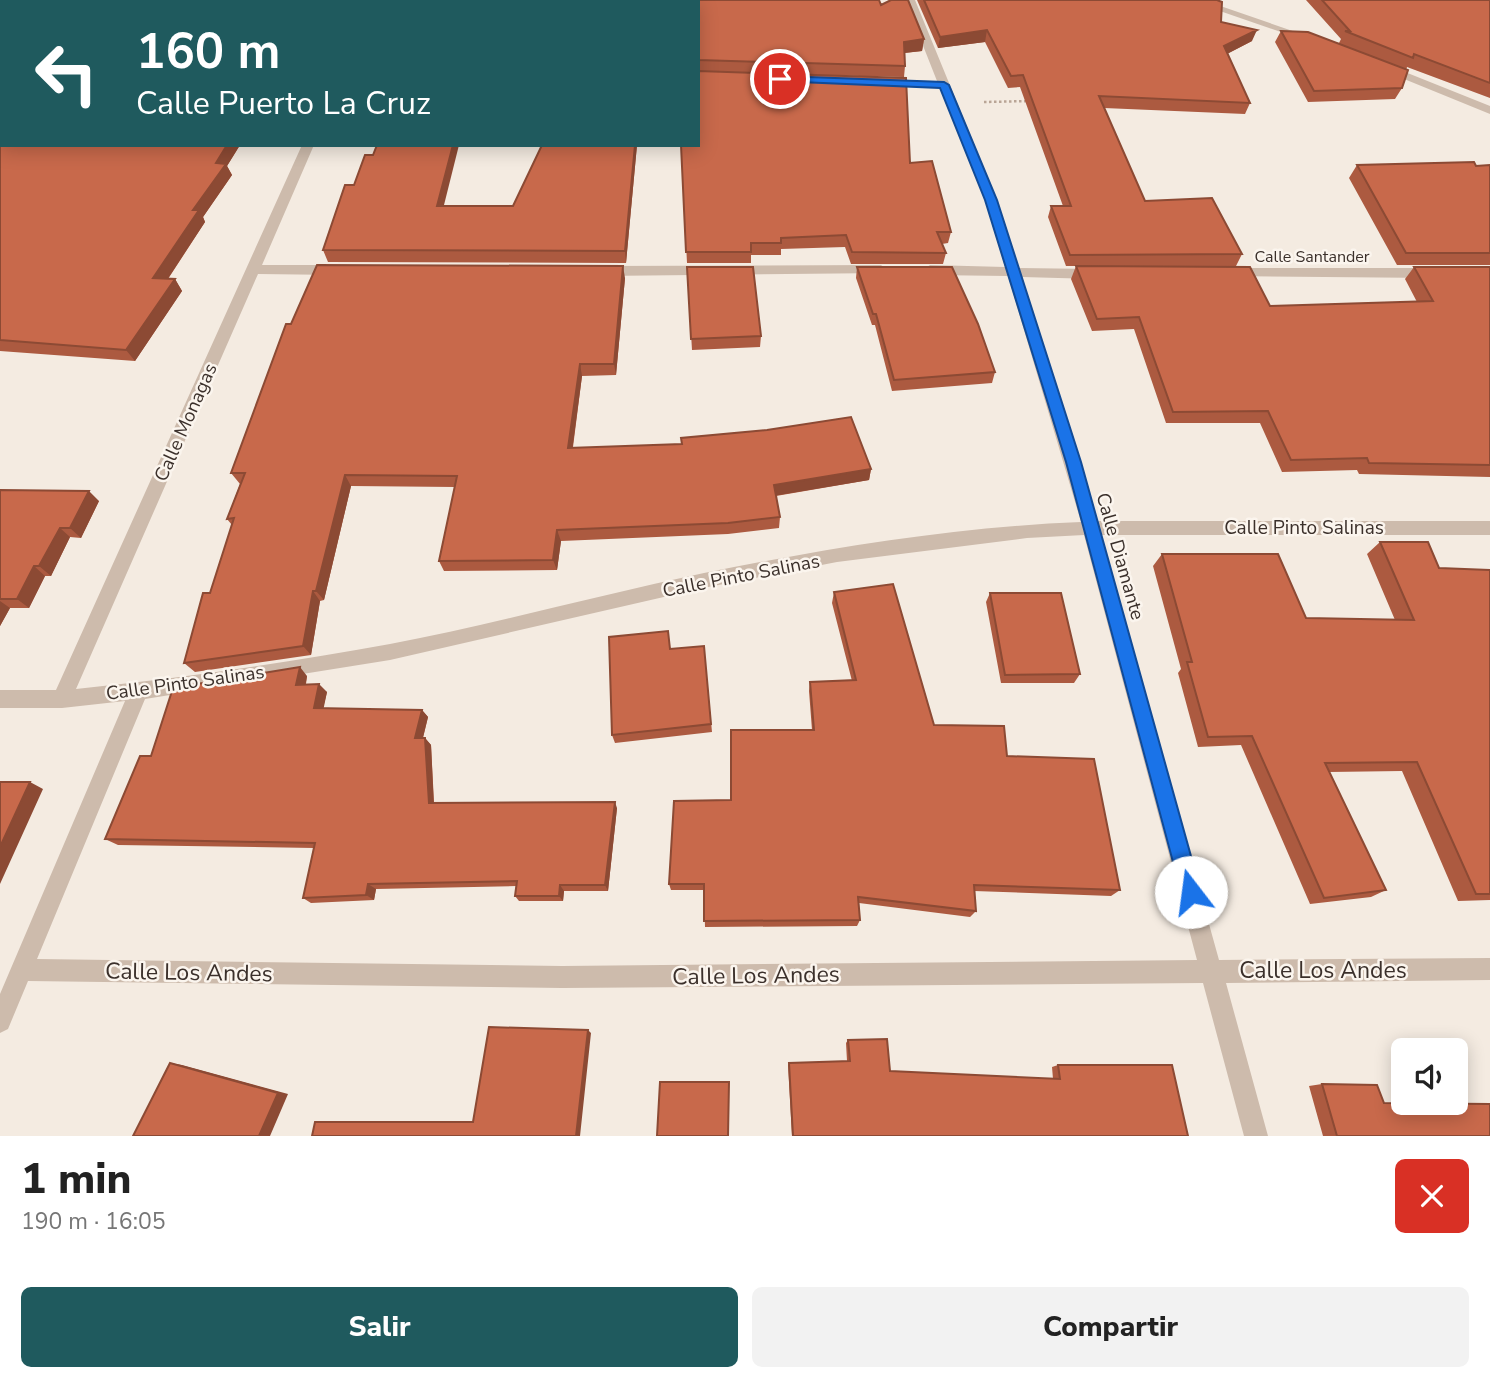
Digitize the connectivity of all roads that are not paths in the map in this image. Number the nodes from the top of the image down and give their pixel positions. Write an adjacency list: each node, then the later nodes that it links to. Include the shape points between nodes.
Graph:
1 (910, 0): 6 (street, Calle Diamante)
2 (1193, 0): 3 (street)
3 (1322, 43)
4 (1378, 65): 7 (street)
5 (876, 83): 6 (street)
6 (944, 85): 14 (street, Calle Diamante)
7 (1490, 110)
8 (307, 147): 9 (street, Calle Monagas)
9 (253, 269): 10 (street); 22 (street, Calle Monagas)
10 (350, 270)
11 (892, 270): 13 (street)
12 (920, 270): 14 (street)
13 (586, 271)
14 (1014, 271): 16 (street); 18 (street, Calle Diamante)
15 (1448, 273): 17 (street, Calle Santander)
16 (1115, 274)
17 (1212, 274)
18 (1092, 528): 19 (street, Calle Pinto Salinas); 20 (street, Calle Pinto Salinas, via 1027,531 837,555 390,652); 25 (street, Calle Diamante)
19 (1490, 528)
20 (139, 691): 22 (street, Calle Pinto Salinas); 24 (street)
21 (0, 699): 22 (street, Calle Pinto Salinas)
22 (62, 699)
23 (1490, 969): 25 (street, Calle Los Andes)
24 (21, 970): 25 (street, Calle Los Andes, via 562,976); 26 (street)
25 (1212, 971): 27 (street, Calle Diamante)
26 (0, 1021)
27 (1256, 1136)

